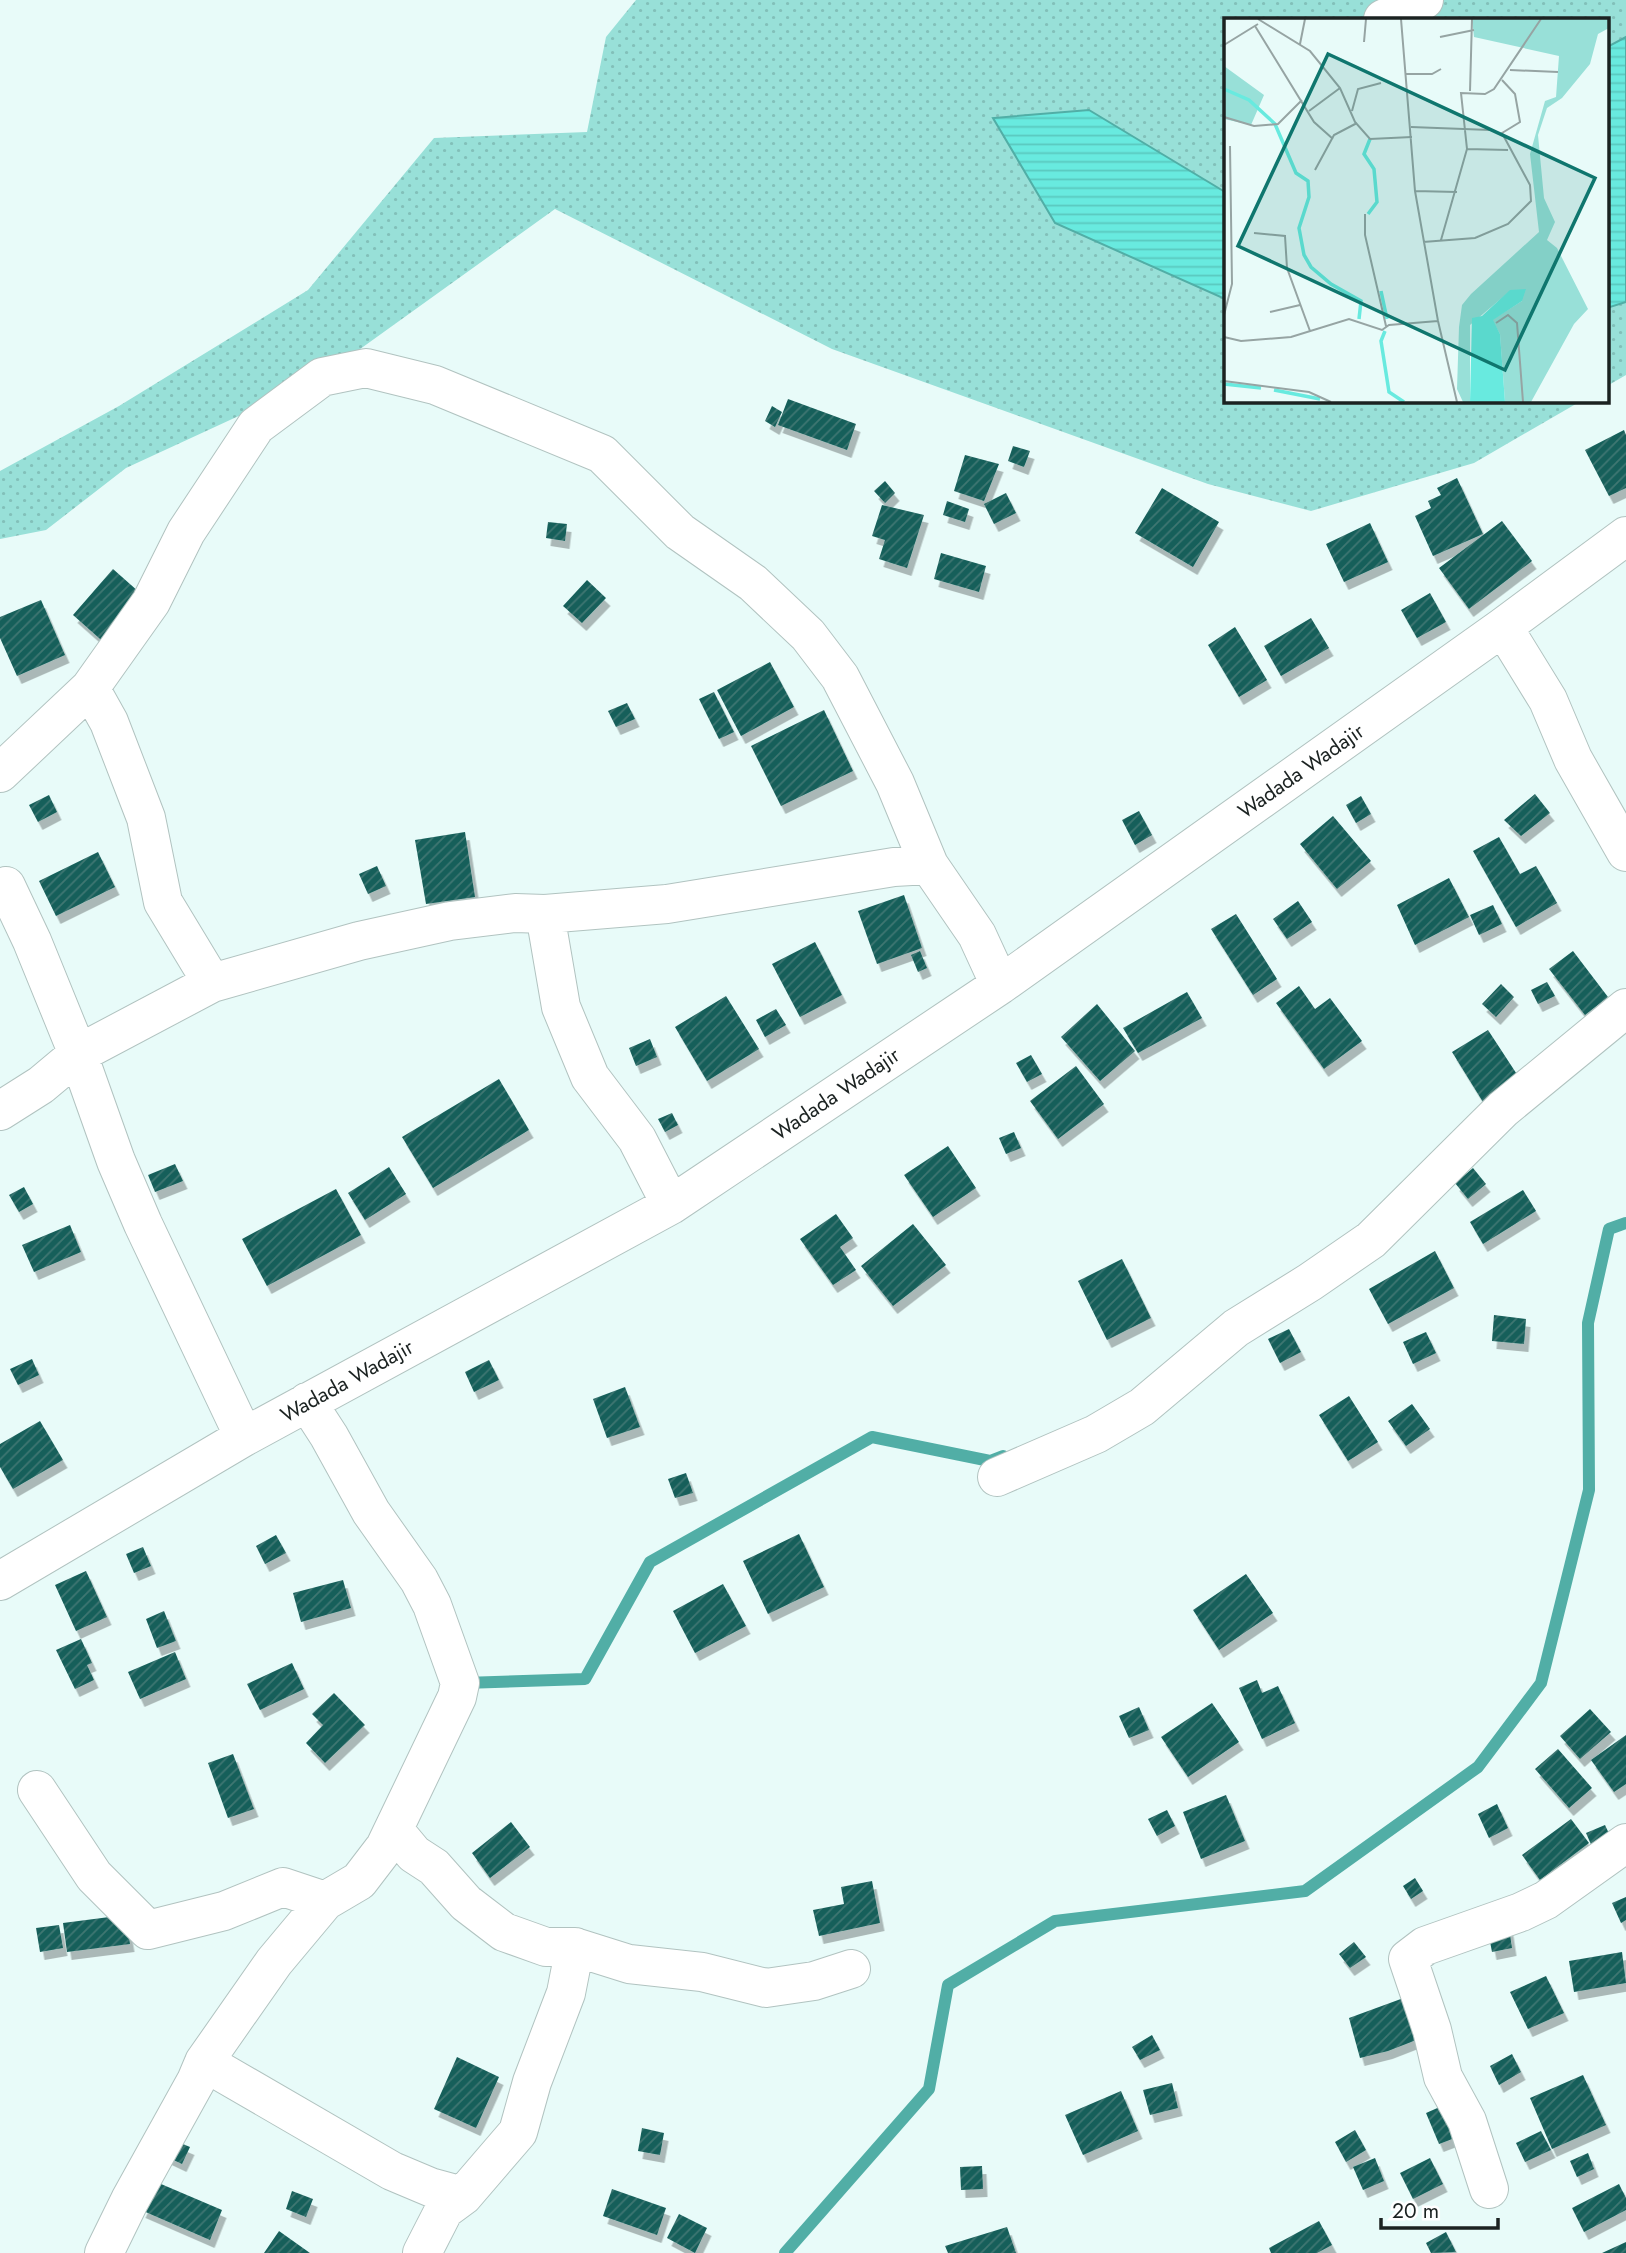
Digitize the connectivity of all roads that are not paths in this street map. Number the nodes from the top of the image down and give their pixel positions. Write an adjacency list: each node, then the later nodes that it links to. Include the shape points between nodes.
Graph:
1 (1424, 0): 2 (street)
2 (1385, 18)
3 (1626, 536): 4 (street, Wadada Wadajir)
4 (1503, 627): 7 (street, via 1548,699 1573,759); 12 (street, Wadada Wadajir)
5 (90, 688): 6 (street); 8 (street, via 151,602 186,532 257,426 322,377 366,368 435,385 602,454 680,532 753,583 808,635 840,677 895,783); 11 (street, via 109,722 146,818 163,902)
6 (0, 774)
7 (1626, 852)
8 (929, 865): 10 (street, via 667,904); 12 (street, via 976,935)
9 (6, 886): 14 (street)
10 (545, 914): 11 (street, via 450,921 359,941); 16 (street, via 561,1007 590,1077 637,1139)
11 (212, 983): 14 (street)
12 (1000, 985): 16 (street, Wadada Wadajir)
13 (1626, 1008): 19 (street, via 1503,1109 1371,1240 1236,1328 1142,1407 1096,1434)
14 (78, 1054): 15 (street); 18 (street, via 137,1211)
15 (0, 1111)
16 (671, 1205): 17 (street, Wadada Wadajir)
17 (307, 1402): 18 (street, Wadada Wadajir); 22 (street, via 371,1512 419,1580 460,1683)
18 (244, 1437): 20 (street, Wadada Wadajir)
19 (997, 1477)
20 (0, 1581)
21 (37, 1790): 24 (street, via 94,1876 148,1930 224,1911 284,1887)
22 (394, 1829): 24 (street, via 359,1881); 25 (street, via 466,1903 504,1932 546,1947)
23 (1624, 1851): 28 (street, via 1546,1900 1425,1946 1408,1959 1443,2077 1466,2122)
24 (325, 1901): 27 (street, via 274,1962)
25 (575, 1947): 26 (street, via 629,1964 702,1972 766,1988 814,1981); 29 (street, via 566,1993 518,2132)
26 (851, 1969)
27 (204, 2062): 29 (street, via 392,2171); 30 (street)
28 (1489, 2189)
29 (463, 2196): 31 (street, via 444,2210)
30 (104, 2253)
31 (422, 2253)

